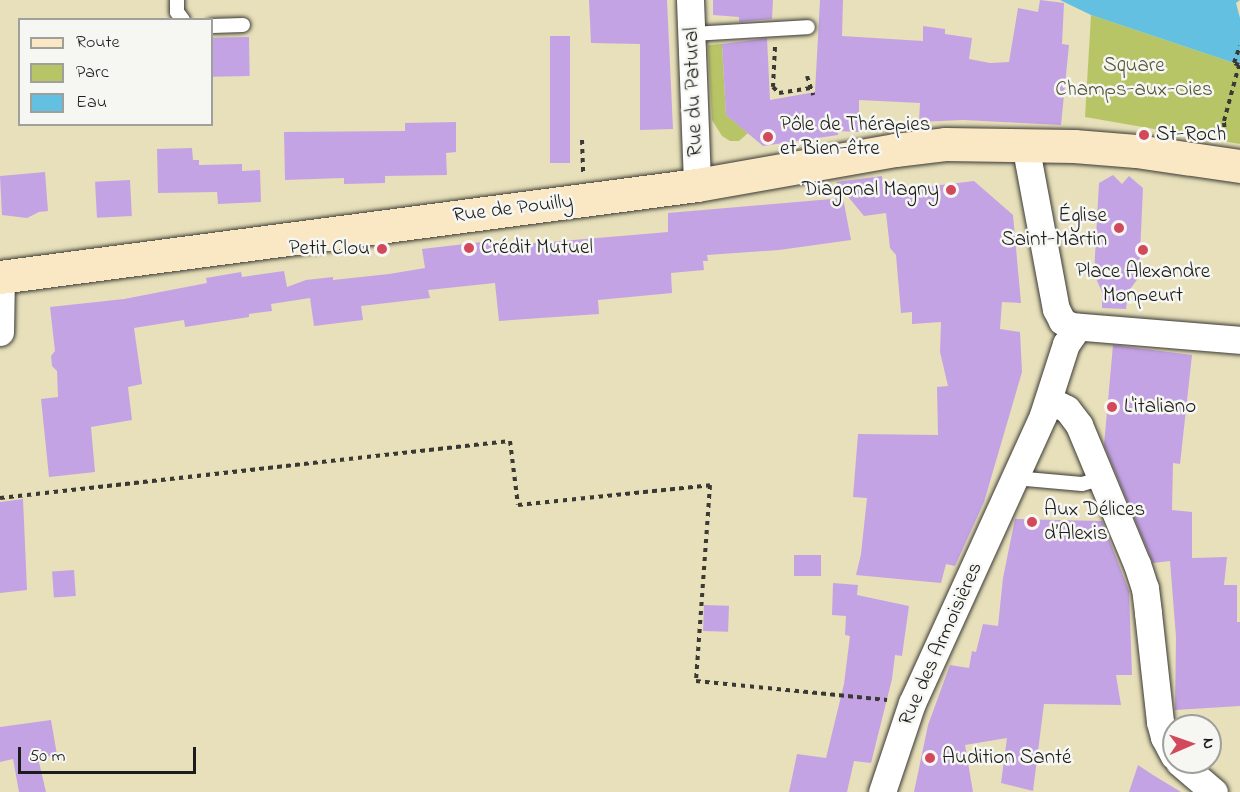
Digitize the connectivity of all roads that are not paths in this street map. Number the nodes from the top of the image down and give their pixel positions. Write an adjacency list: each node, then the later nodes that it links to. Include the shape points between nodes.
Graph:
1 (177, 0): 3 (lane)
2 (690, 0): 7 (street, Rue du Patural)
3 (182, 18)
4 (243, 25): 5 (lane)
5 (213, 26)
6 (808, 27): 7 (lane)
7 (691, 34): 10 (street, Rue du Patural)
8 (1025, 144): 9 (main road, via 1136,151); 10 (main road, Rue de Pouilly, via 945,144 896,150); 12 (street)
9 (1231, 165)
10 (697, 185): 11 (main road, Rue de Pouilly)
11 (0, 277): 13 (street)
12 (1068, 322): 14 (street); 15 (street)
13 (0, 332)
14 (1240, 340)
15 (1061, 356): 16 (street, Rue des Armoisières); 17 (street)
16 (1049, 400): 17 (street, via 1067,409); 19 (street, Rue des Armoisières)
17 (1080, 425): 18 (street)
18 (1100, 479): 19 (lane, via 1082,484); 20 (street, via 1145,588)
19 (1011, 488): 22 (street, Rue des Armoisières, via 912,702)
20 (1162, 730)
21 (1193, 774): 23 (street)
22 (882, 792)
23 (1214, 792)

